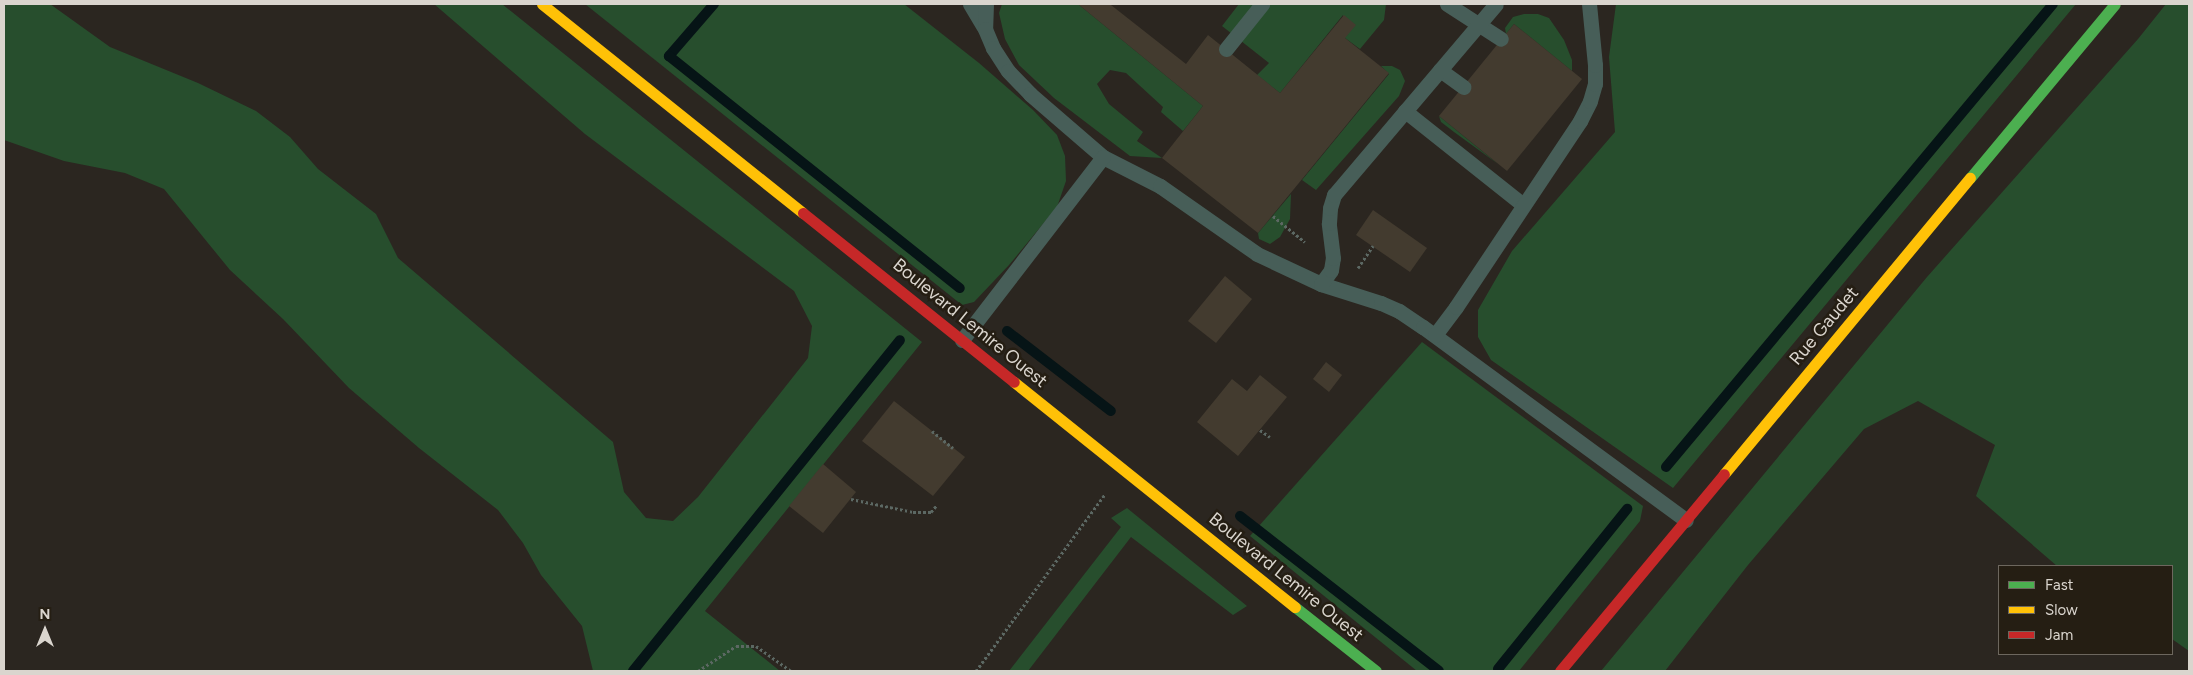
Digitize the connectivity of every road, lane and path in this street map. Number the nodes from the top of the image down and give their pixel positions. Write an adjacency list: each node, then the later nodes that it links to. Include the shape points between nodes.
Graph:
1 (542, 4): 22 (main road, Boulevard Lemire Ouest)
2 (970, 4): 10 (lane)
3 (986, 4): 10 (lane)
4 (1262, 4): 12 (lane)
5 (1447, 4): 9 (lane)
6 (1496, 4): 9 (lane)
7 (1589, 4): 17 (lane, via 1595,65 1595,84 1590,100 1580,121)
8 (2115, 4): 30 (main road, Rue Gaudet)
9 (1479, 24): 11 (lane); 13 (lane)
10 (985, 29): 16 (lane, via 1008,71)
11 (1501, 39)
12 (1226, 50)
13 (1440, 70): 14 (lane); 15 (lane)
14 (1463, 87)
15 (1405, 111): 17 (lane); 19 (lane, via 1334,195 1330,208)
16 (1103, 157): 20 (lane, via 1160,186 1257,254); 22 (lane)
17 (1522, 204): 21 (lane)
18 (1273, 216): 19 (path, via 1304,242)
19 (1331, 240): 20 (lane, via 1331,270)
20 (1322, 284): 21 (lane, via 1399,311)
21 (1435, 335): 30 (lane)
22 (962, 340): 27 (main road, Boulevard Lemire Ouest)
23 (1260, 430): 25 (path)
24 (932, 431): 26 (path)
25 (1270, 437)
26 (953, 448)
27 (1126, 470): 33 (path, via 1096,505); 34 (main road, Boulevard Lemire Ouest)
28 (850, 498): 29 (path, via 913,512 931,512)
29 (936, 506)
30 (1686, 520): 35 (main road, Rue Gaudet)
31 (698, 671): 32 (path, via 736,646 756,646)
32 (791, 671)
33 (976, 671)
34 (1376, 671)
35 (1560, 671)

